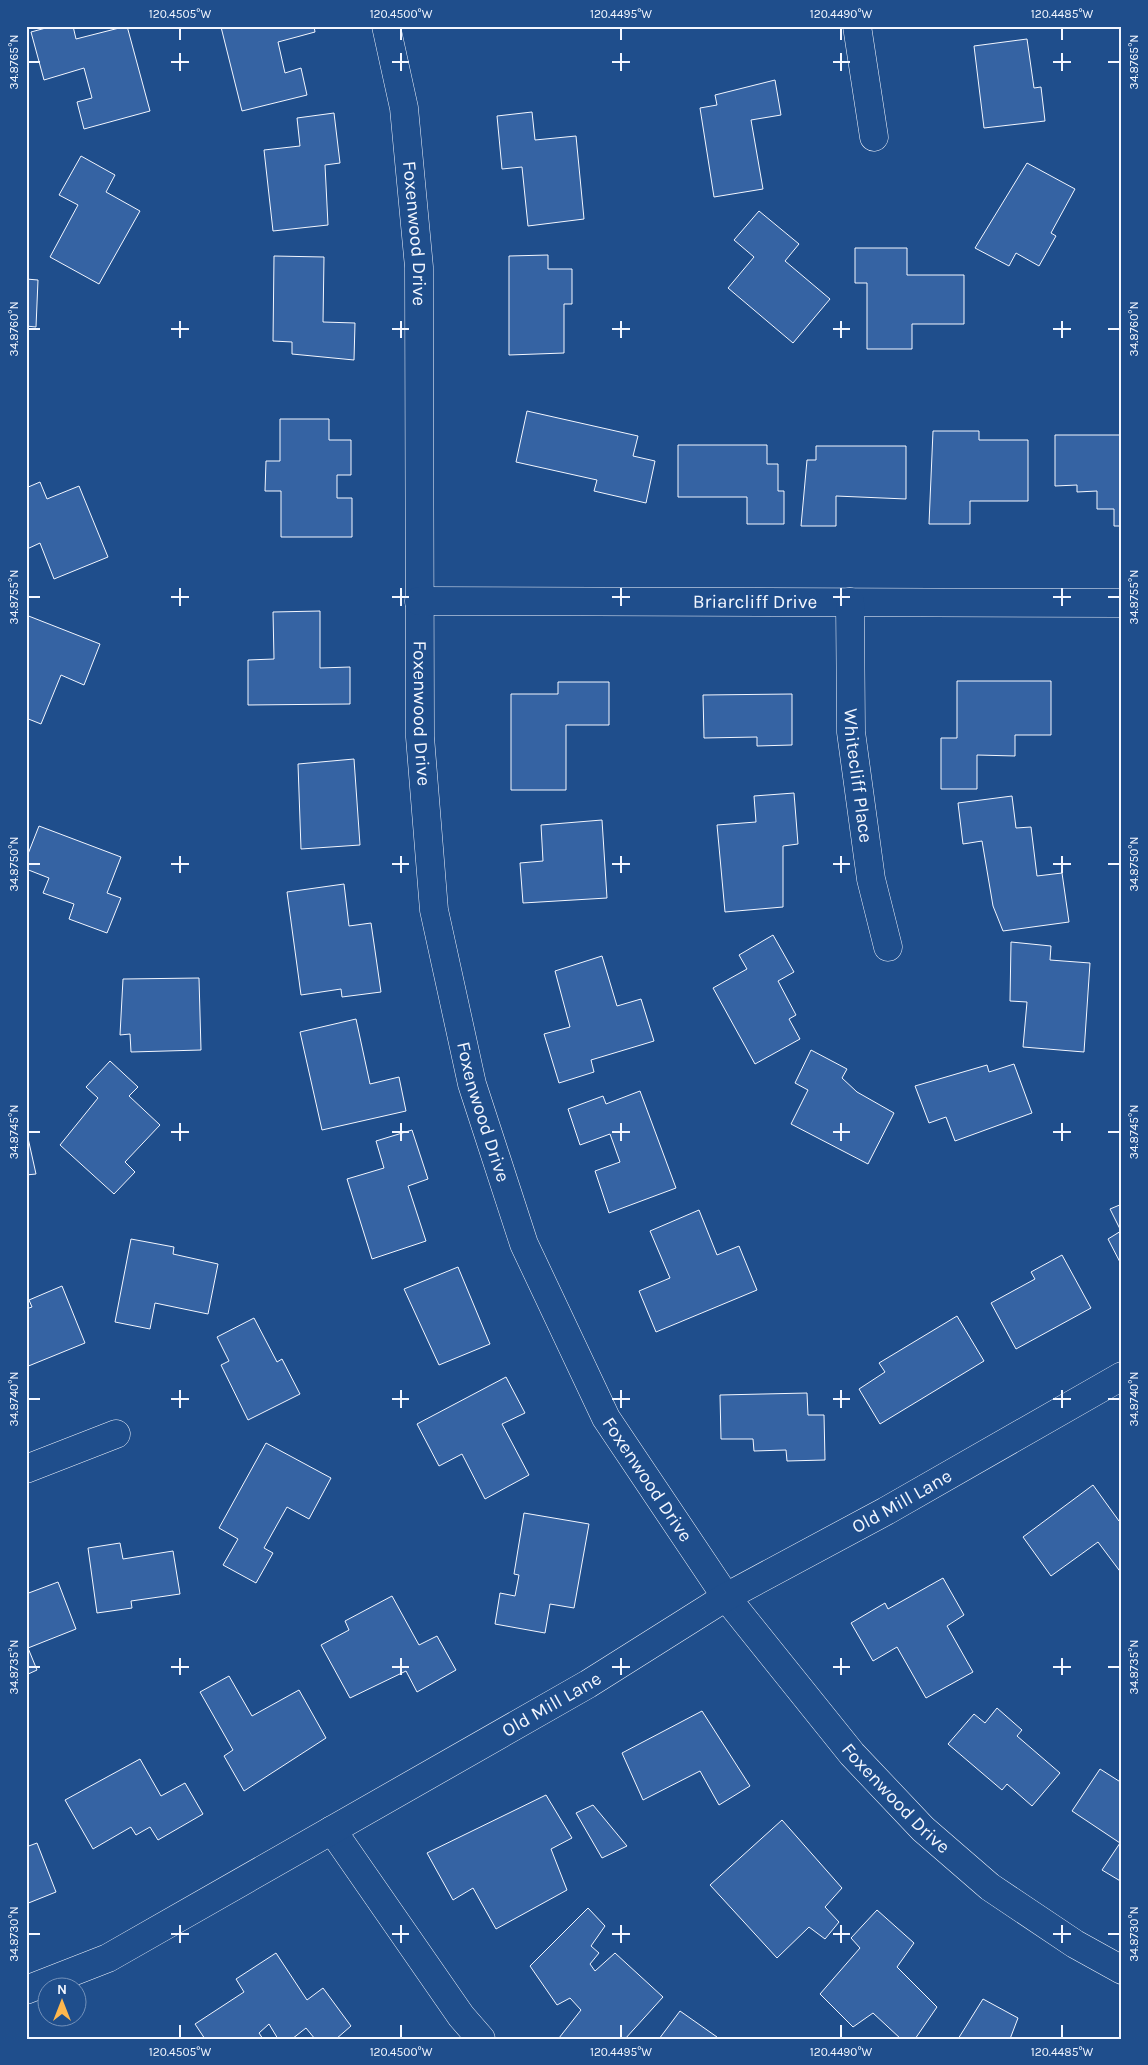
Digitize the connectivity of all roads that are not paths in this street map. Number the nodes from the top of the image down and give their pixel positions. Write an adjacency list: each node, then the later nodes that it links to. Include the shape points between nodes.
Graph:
1 (386, 26): 4 (street, Foxenwood Drive, via 404,108 419,267)
2 (857, 26): 3 (street)
3 (874, 137)
4 (419, 601): 5 (street, Briarcliff Drive); 11 (street, Foxenwood Drive, via 420,737 434,910 472,1084 524,1244 606,1418)
5 (850, 602): 6 (street, Briarcliff Drive); 7 (street, Whitecliff Place, via 851,732 871,879)
6 (1122, 603)
7 (888, 947)
8 (1122, 1376): 11 (street, Old Mill Lane, via 886,1511)
9 (116, 1434): 10 (street)
10 (26, 1469)
11 (726, 1597): 12 (street, Old Mill Lane, via 588,1684); 13 (street, Foxenwood Drive, via 852,1754 923,1829 990,1887 1074,1944)
12 (332, 1830): 14 (street, Old Mill Lane, via 108,1958); 15 (street, via 461,2016)
13 (1122, 1970)
14 (26, 1990)
15 (481, 2039)

